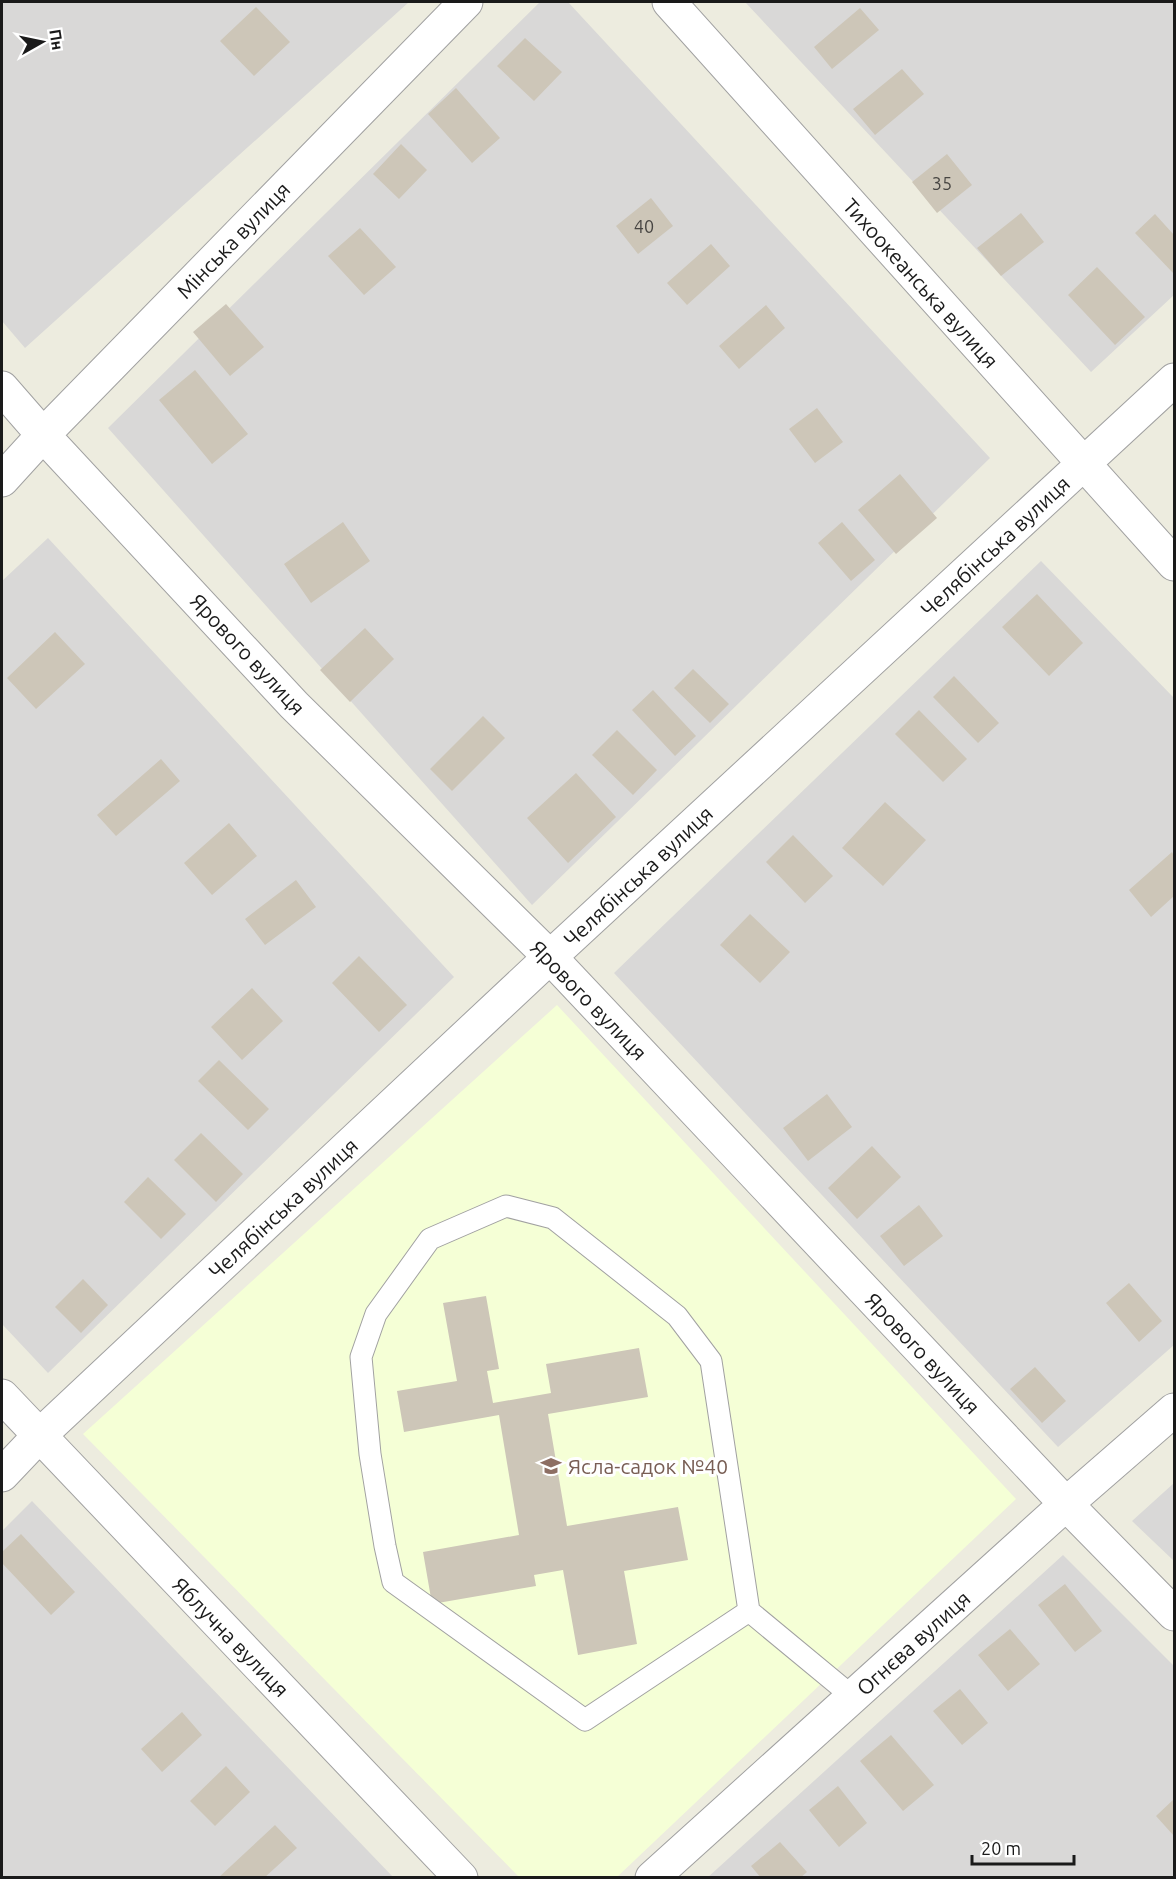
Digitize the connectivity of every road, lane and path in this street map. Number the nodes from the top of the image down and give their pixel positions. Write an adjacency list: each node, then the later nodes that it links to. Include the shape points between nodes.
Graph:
1 (466, 2): 5 (street, Мінська вулиця)
2 (669, 2): 6 (street, Тихоокеанська вулиця)
3 (1174, 381): 6 (street, Челябінська вулиця)
4 (2, 388): 5 (street, Ярового вулиця)
5 (43, 435): 7 (street, Мінська вулиця); 9 (street, Ярового вулиця, via 294,705)
6 (1084, 464): 8 (street, Тихоокеанська вулиця); 9 (street, Челябінська вулиця)
7 (2, 480)
8 (1174, 564)
9 (550, 957): 12 (street, Челябінська вулиця); 14 (street, Ярового вулиця)
10 (2, 1396): 12 (street, Яблучна вулиця)
11 (1174, 1410): 14 (street, Огнєва вулиця)
12 (39, 1436): 13 (street, Челябінська вулиця); 18 (street, Яблучна вулиця)
13 (2, 1475)
14 (1066, 1504): 16 (street, Ярового вулиця); 17 (street, Огнєва вулиця)
15 (749, 1611): 15 (lane, via 711,1361 678,1316 552,1218 506,1206 430,1239 376,1314 361,1358 370,1454 393,1582 585,1720); 17 (lane)
16 (1174, 1614)
17 (853, 1696): 19 (street, Огнєва вулиця)
18 (461, 1878)
19 (652, 1878)

